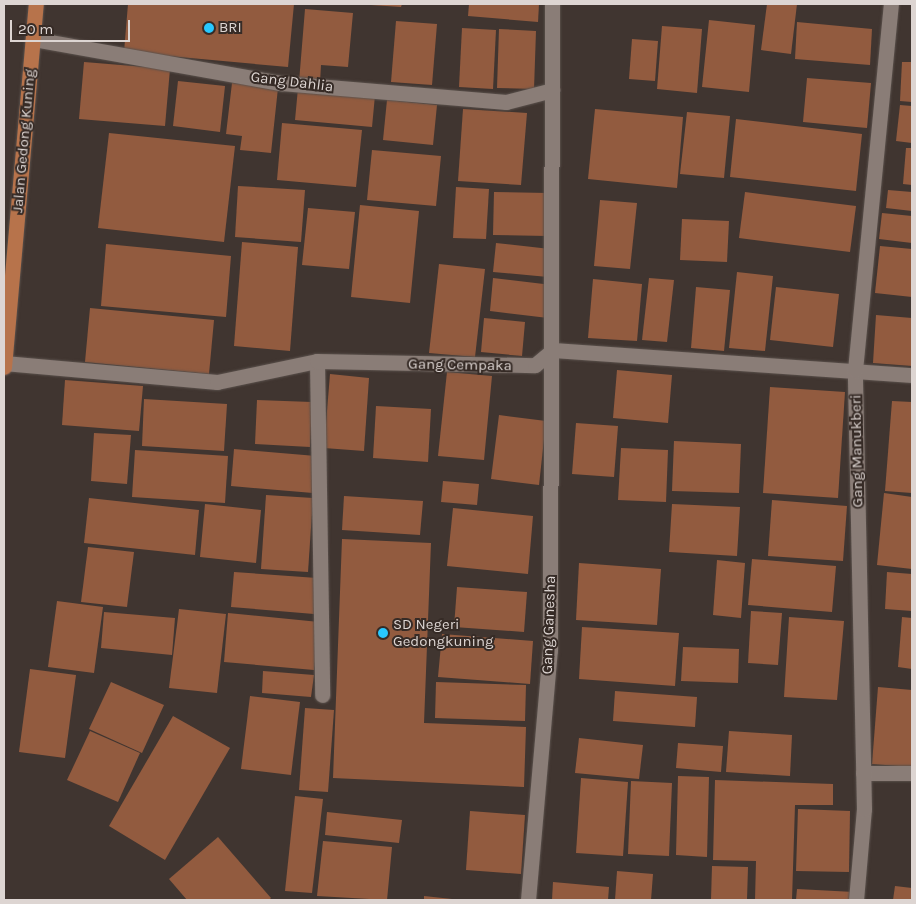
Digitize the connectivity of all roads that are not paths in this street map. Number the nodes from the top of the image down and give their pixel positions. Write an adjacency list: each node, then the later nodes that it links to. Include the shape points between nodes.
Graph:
1 (36, 4): 4 (main road, Jalan Gedong Kuning)
2 (552, 4): 5 (street, Gang Ganesha)
3 (891, 4): 10 (street, Gang Manukberi)
4 (33, 39): 5 (street, Gang Dahlia, via 281,83 506,102); 8 (main road, Jalan Gedong Kuning)
5 (552, 90): 6 (street, Gang Ganesha)
6 (553, 350): 7 (street, Gang Cempaka, via 535,365 506,367); 10 (street); 15 (street, Gang Ganesha, via 550,650)
7 (317, 361): 8 (street, Gang Cempaka, via 217,382 185,383); 12 (street)
8 (4, 363): 9 (main road, Jalan Gedong Kuning)
9 (4, 367)
10 (855, 370): 11 (street); 13 (street, Gang Manukberi)
11 (912, 375)
12 (322, 695)
13 (863, 773): 14 (street); 16 (street, Gang Manukberi)
14 (912, 773)
15 (528, 900)
16 (856, 900)

